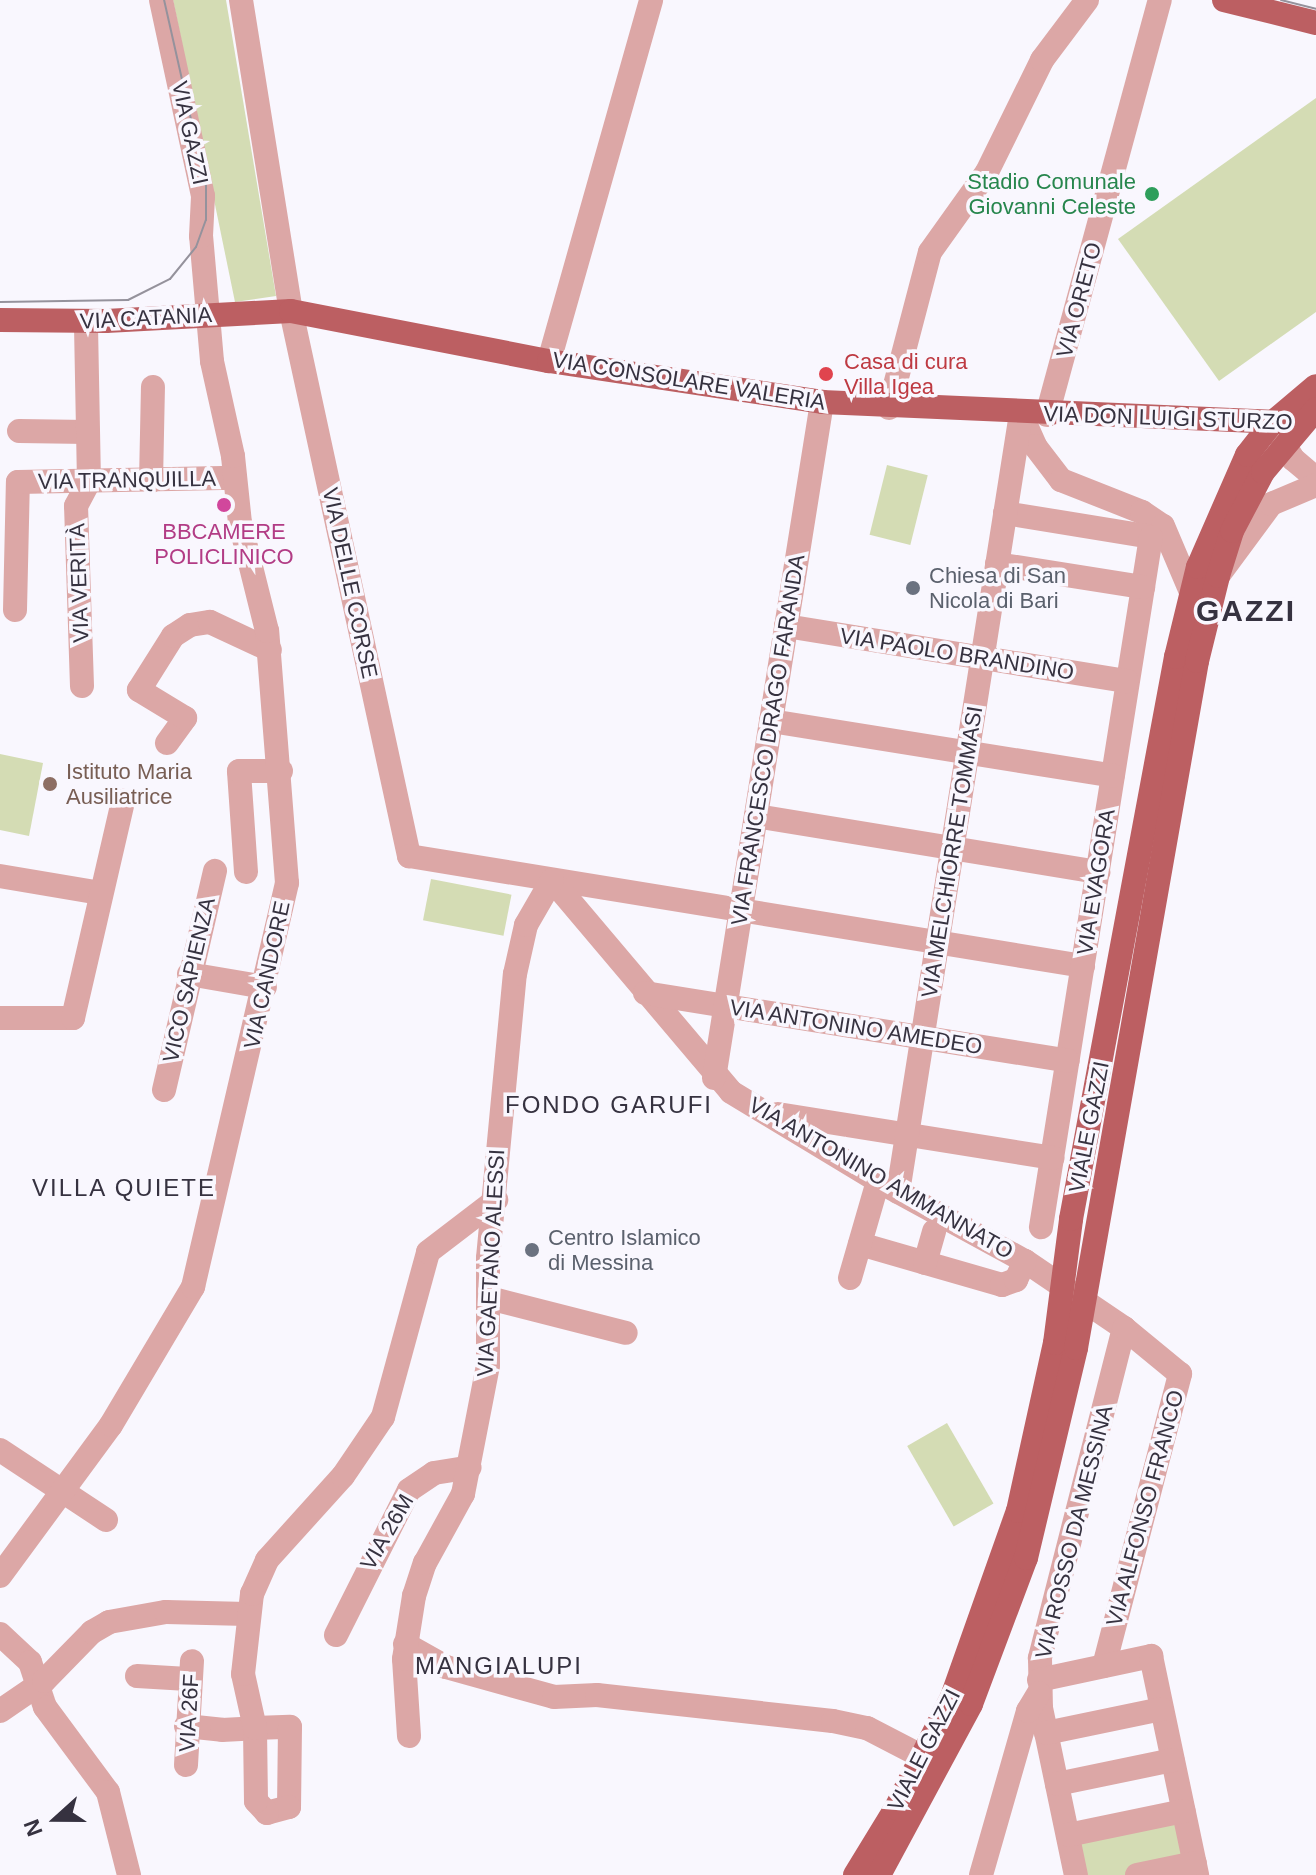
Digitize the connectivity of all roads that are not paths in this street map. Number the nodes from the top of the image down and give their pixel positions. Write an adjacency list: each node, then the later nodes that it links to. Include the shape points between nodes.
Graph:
1 (161, 0): 9 (street, VIA GAZZI, via 203,196)
2 (241, 0): 8 (street, VIA DELLE CORSE)
3 (651, 0): 12 (street)
4 (1087, 0): 16 (street, via 1042,60 987,172 930,252)
5 (1160, 0): 18 (street, VIA ORETO)
6 (1224, 0): 7 (main road)
7 (1316, 23)
8 (291, 311): 9 (main road, VIA CATANIA); 12 (main road, VIA CONSOLARE VALERIA); 52 (street, VIA DELLE CORSE, via 409,856)
9 (208, 315): 11 (main road, VIA CATANIA); 24 (street, VIA CANDORE)
10 (0, 320): 11 (main road, VIA CATANIA)
11 (86, 322): 22 (street, VIA VERITÀ)
12 (549, 361): 15 (main road, VIA CONSOLARE VALERIA)
13 (1316, 386): 20 (main road, VIALE GAZZI)
14 (153, 387): 26 (street)
15 (822, 402): 16 (main road, VIA CONSOLARE VALERIA); 35 (street, VIA FRANCESCO DRAGO FARANDA)
16 (889, 408): 17 (main road, VIA CONSOLARE VALERIA)
17 (1021, 414): 18 (main road, VIA DON LUIGI STURZO); 29 (street, VIA MELCHIORRE TOMMASI); 33 (street, via 1035,446 1061,480 1142,512 1163,526)
18 (1047, 415): 20 (main road, VIA DON LUIGI STURZO)
19 (1311, 417): 20 (main road, VIA DON LUIGI STURZO); 23 (main road, VIALE GAZZI)
20 (1272, 423): 23 (street); 33 (main road, VIALE GAZZI, via 1247,455 1227,496)
21 (19, 431): 22 (street)
22 (87, 432): 27 (street, VIA VERITÀ)
23 (1283, 446): 25 (street); 31 (main road, VIALE GAZZI, via 1244,506)
24 (235, 478): 26 (street, VIA TRANQUILLA); 36 (street, VIA CANDORE)
25 (1316, 478)
26 (151, 481): 27 (street, VIA TRANQUILLA)
27 (89, 482): 34 (street, VIA TRANQUILLA, via 18,482); 39 (street, VIA VERITÀ, via 76,506)
28 (1316, 485): 31 (street, via 1271,504)
29 (1005, 513): 30 (street, VIA MELCHIORRE TOMMASI); 32 (street, VIA EVAGORA, via 1151,537)
30 (997, 564): 32 (street); 37 (street, VIA MELCHIORRE TOMMASI)
31 (1218, 576): 78 (main road, VIALE GAZZI, via 1197,661)
32 (1143, 587): 38 (street, VIA EVAGORA)
33 (1191, 592): 77 (main road, VIALE GAZZI)
34 (15, 610)
35 (786, 626): 37 (street, VIA PAOLO BRANDINO); 40 (street, VIA FRANCESCO DRAGO FARANDA)
36 (270, 650): 41 (street, via 210,622 190,625 173,636 139,690 185,718); 43 (street, VIA CANDORE)
37 (982, 658): 38 (street, VIA PAOLO BRANDINO); 42 (street, VIA MELCHIORRE TOMMASI)
38 (1127, 681): 44 (street, VIA EVAGORA)
39 (82, 686)
40 (771, 721): 42 (street); 46 (street, VIA FRANCESCO DRAGO FARANDA)
41 (167, 743)
42 (967, 753): 44 (street); 47 (street, VIA MELCHIORRE TOMMASI)
43 (281, 771): 49 (street, via 239,771); 58 (street, VIA CANDORE, via 287,883)
44 (1113, 776): 50 (street, VIA EVAGORA)
45 (123, 801): 53 (street)
46 (756, 816): 47 (street); 54 (street, VIA FRANCESCO DRAGO FARANDA)
47 (952, 848): 50 (street); 55 (street, VIA MELCHIORRE TOMMASI)
48 (215, 871): 57 (street, VICO SAPIENZA)
49 (246, 872)
50 (1098, 872): 56 (street, VIA EVAGORA)
51 (0, 876): 53 (street)
52 (552, 880): 54 (street); 59 (street, VIA ANTONINO AMMANNATO); 70 (street, VIA GAETANO ALESSI, via 526,925 515,974 497,1139)
53 (100, 893): 61 (street, via 73,1018)
54 (741, 910): 55 (street); 60 (street, VIA FRANCESCO DRAGO FARANDA)
55 (938, 942): 56 (street); 62 (street, VIA MELCHIORRE TOMMASI)
56 (1083, 966): 63 (street, VIA EVAGORA)
57 (189, 974): 58 (street); 65 (street, VICO SAPIENZA)
58 (265, 987): 84 (street, VIA CANDORE, via 193,1287 111,1425)
59 (645, 993): 60 (street, VIA ANTONINO AMEDEO); 64 (street, VIA ANTONINO AMMANNATO)
60 (726, 1006): 62 (street, VIA ANTONINO AMEDEO); 64 (street, VIA FRANCESCO DRAGO FARANDA)
61 (0, 1018)
62 (922, 1038): 63 (street, VIA ANTONINO AMEDEO); 67 (street, VIA MELCHIORRE TOMMASI)
63 (1068, 1061): 68 (street, VIA EVAGORA)
64 (714, 1078): 66 (street, VIA ANTONINO AMMANNATO)
65 (164, 1090)
66 (763, 1112): 67 (street); 69 (street, VIA ANTONINO AMMANNATO)
67 (907, 1135): 68 (street); 69 (street, VIA MELCHIORRE TOMMASI)
68 (1052, 1158): 71 (street, VIA EVAGORA)
69 (888, 1186): 73 (street, VIA MELCHIORRE TOMMASI); 74 (street, VIA ANTONINO AMMANNATO)
70 (496, 1200): 79 (street, VIA GAETANO ALESSI); 87 (street, via 428,1252 383,1417 343,1476 267,1560)
71 (1041, 1227)
72 (934, 1231): 75 (street)
73 (860, 1244): 75 (street); 76 (street, VIA MELCHIORRE TOMMASI)
74 (1025, 1261): 75 (street, via 1016,1280 1002,1285); 77 (street, VIA ANTONINO AMMANNATO)
75 (925, 1263)
76 (850, 1278)
77 (1063, 1285): 78 (street, VIA ANTONINO AMMANNATO); 101 (main road, VIALE GAZZI, via 1055,1343 1007,1551 975,1643)
78 (1084, 1297): 80 (street); 110 (main road, VIALE GAZZI, via 1038,1517 1012,1598 971,1704)
79 (489, 1298): 81 (street); 83 (street, VIA GAETANO ALESSI, via 488,1365)
80 (1124, 1328): 91 (street, VIA ALFONSO FRANCO, via 1180,1374); 94 (street, VIA ROSSO DA MESSINA)
81 (626, 1333)
82 (0, 1450): 84 (street)
83 (470, 1467): 89 (street, VIA 26M, via 421,1479 401,1499); 90 (street, VIA GAETANO ALESSI, via 463,1494 420,1574)
84 (62, 1490): 85 (street); 86 (street, VIA CANDORE)
85 (106, 1520)
86 (0, 1576)
87 (247, 1614): 93 (street, via 140,1617 100,1626); 98 (street, via 243,1674)
88 (0, 1634): 93 (street, via 30,1662)
89 (336, 1635)
90 (405, 1644): 100 (street, VIA GAETANO ALESSI); 101 (street, via 446,1667 554,1697 597,1695 833,1721 867,1728)
91 (1104, 1666): 94 (street); 95 (street, via 1151,1656)
92 (137, 1676): 97 (street, VIA 26F, via 190,1670)
93 (36, 1685): 96 (street); 108 (street, via 45,1707 108,1792)
94 (1039, 1686): 99 (street); 111 (street, VIA ROSSO DA MESSINA)
95 (1162, 1709): 99 (street); 102 (street)
96 (0, 1711)
97 (186, 1726): 98 (street); 103 (street, VIA 26F)
98 (255, 1728): 98 (street, via 256,1801 267,1813 281,1812 292,1800 290,1727)
99 (1046, 1733): 104 (street)
100 (409, 1736)
101 (923, 1757): 109 (main road, VIALE GAZZI)
102 (1173, 1760): 104 (street); 105 (street)
103 (186, 1765)
104 (1057, 1784): 106 (street)
105 (1184, 1811): 106 (street); 107 (street)
106 (1068, 1835): 112 (street)
107 (1196, 1869): 113 (street)
108 (129, 1875)
109 (855, 1875)
110 (879, 1875)
111 (981, 1875)
112 (1076, 1875)
113 (1137, 1875)

